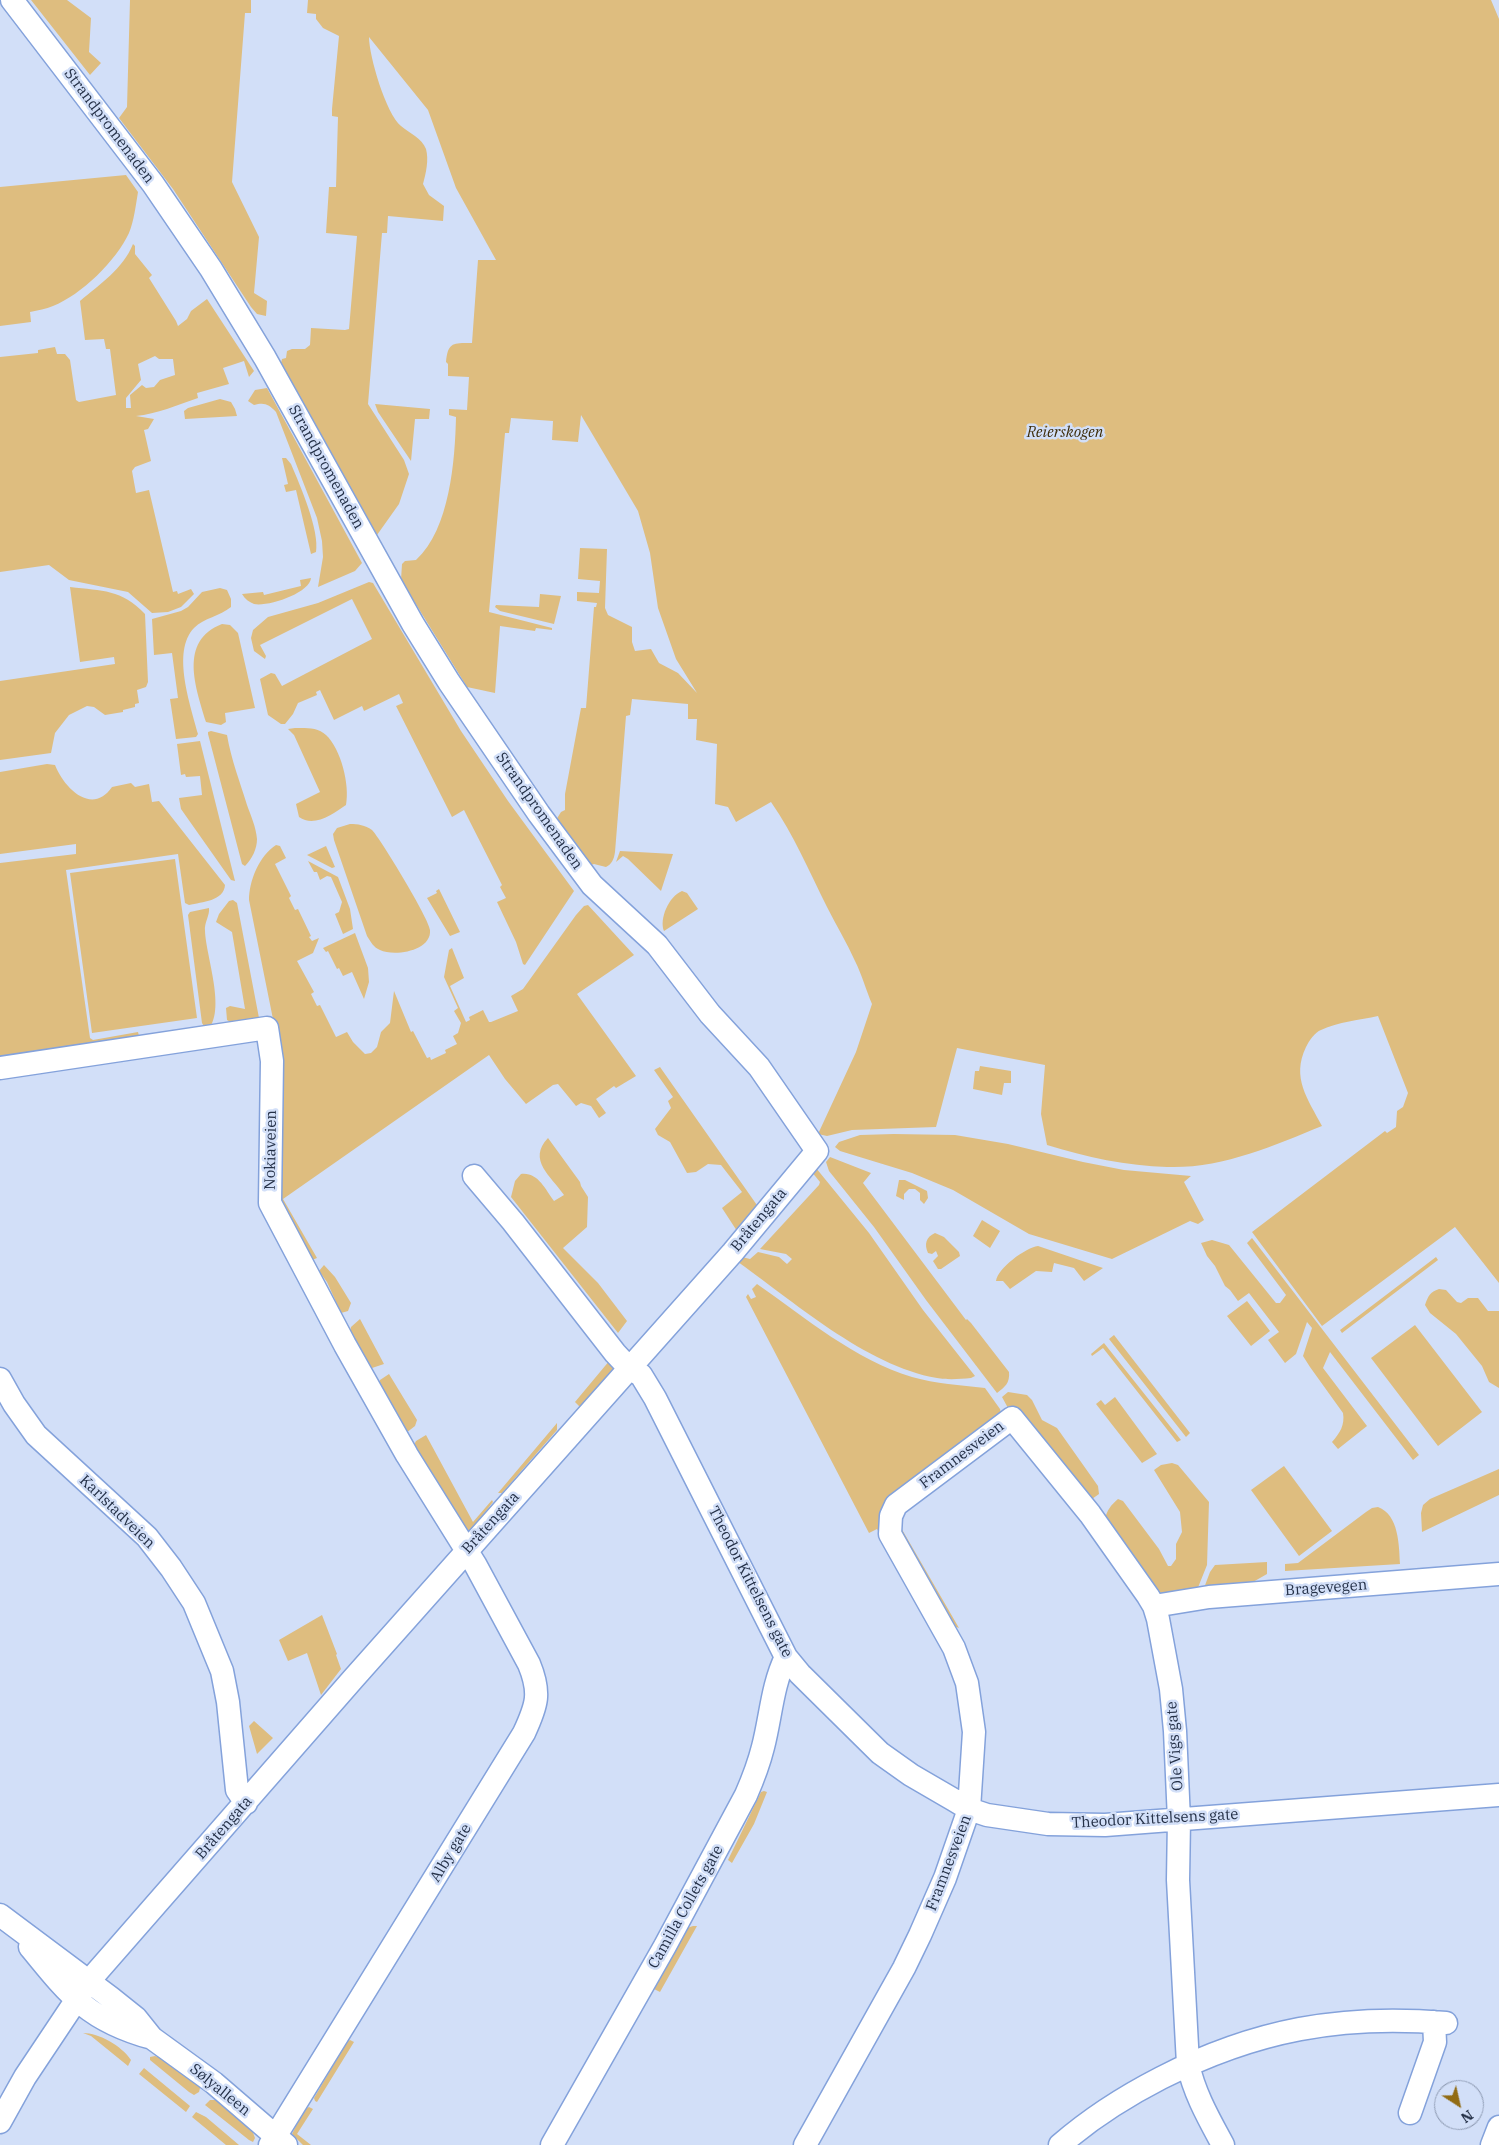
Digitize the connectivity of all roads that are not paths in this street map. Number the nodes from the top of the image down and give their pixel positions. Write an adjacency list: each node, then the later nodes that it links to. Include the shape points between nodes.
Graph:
1 (12, 0): 2 (street, Strandpromenaden, via 153,184 211,269 449,682 592,885)
2 (642, 930): 5 (street, Bråtengata, via 715,1021 759,1068 817,1152)
3 (0, 1068): 8 (street, Nokiaveien, via 267,1028 272,1061 270,1204 406,1456)
4 (474, 1176): 5 (street, Theodor Kittelsens gate)
5 (630, 1369): 8 (street, Bråtengata); 11 (street, Theodor Kittelsens gate, via 641,1375 655,1398)
6 (0, 1378): 13 (street, Karlstadveien, via 36,1435 147,1537 194,1603 222,1671 235,1781)
7 (1012, 1418): 10 (street, Ole Vigs gate, via 1090,1514); 14 (street, Framnesveien, via 896,1505 891,1522 890,1534 954,1648 967,1683 974,1732)
8 (467, 1551): 13 (street, Bråtengata); 24 (street, Alby gate, via 529,1664 537,1692 535,1709)
9 (1499, 1574): 10 (street, Bragevegen, via 1208,1596)
10 (1154, 1606): 15 (street, Ole Vigs gate, via 1176,1731)
11 (786, 1656): 14 (street, Theodor Kittelsens gate, via 860,1736 880,1753); 25 (street, Camilla Collets gate, via 777,1675 764,1745 746,1794 670,1938)
12 (1499, 1795): 15 (street, Theodor Kittelsens gate)
13 (246, 1803): 17 (street, Bråtengata)
14 (969, 1809): 15 (street, Theodor Kittelsens gate, via 987,1815 1048,1824 1104,1825); 26 (street, Framnesveien, via 945,1878 904,1968)
15 (1179, 1820): 20 (street, Ole Vigs gate, via 1178,1880)
16 (5, 1919): 17 (street); 18 (street)
17 (89, 1981): 18 (street, Bråtengata); 19 (street, Sølyalleen, via 136,2018)
18 (76, 2000): 19 (street, Sølyalleen, via 113,2025); 22 (street, Bråtengata, via 25,2077)
19 (152, 2038): 24 (street, Sølyalleen, via 214,2083)
20 (1188, 2064): 21 (street, via 1244,2042 1300,2028 1356,2021 1440,2022); 27 (street, via 1101,2112); 28 (street, Ole Vigs gate, via 1202,2104)
21 (1410, 2113)
22 (0, 2122)
23 (1499, 2127): 29 (street)
24 (277, 2142)
25 (552, 2145)
26 (805, 2145)
27 (1060, 2145)
28 (1223, 2145)
29 (1492, 2145)

